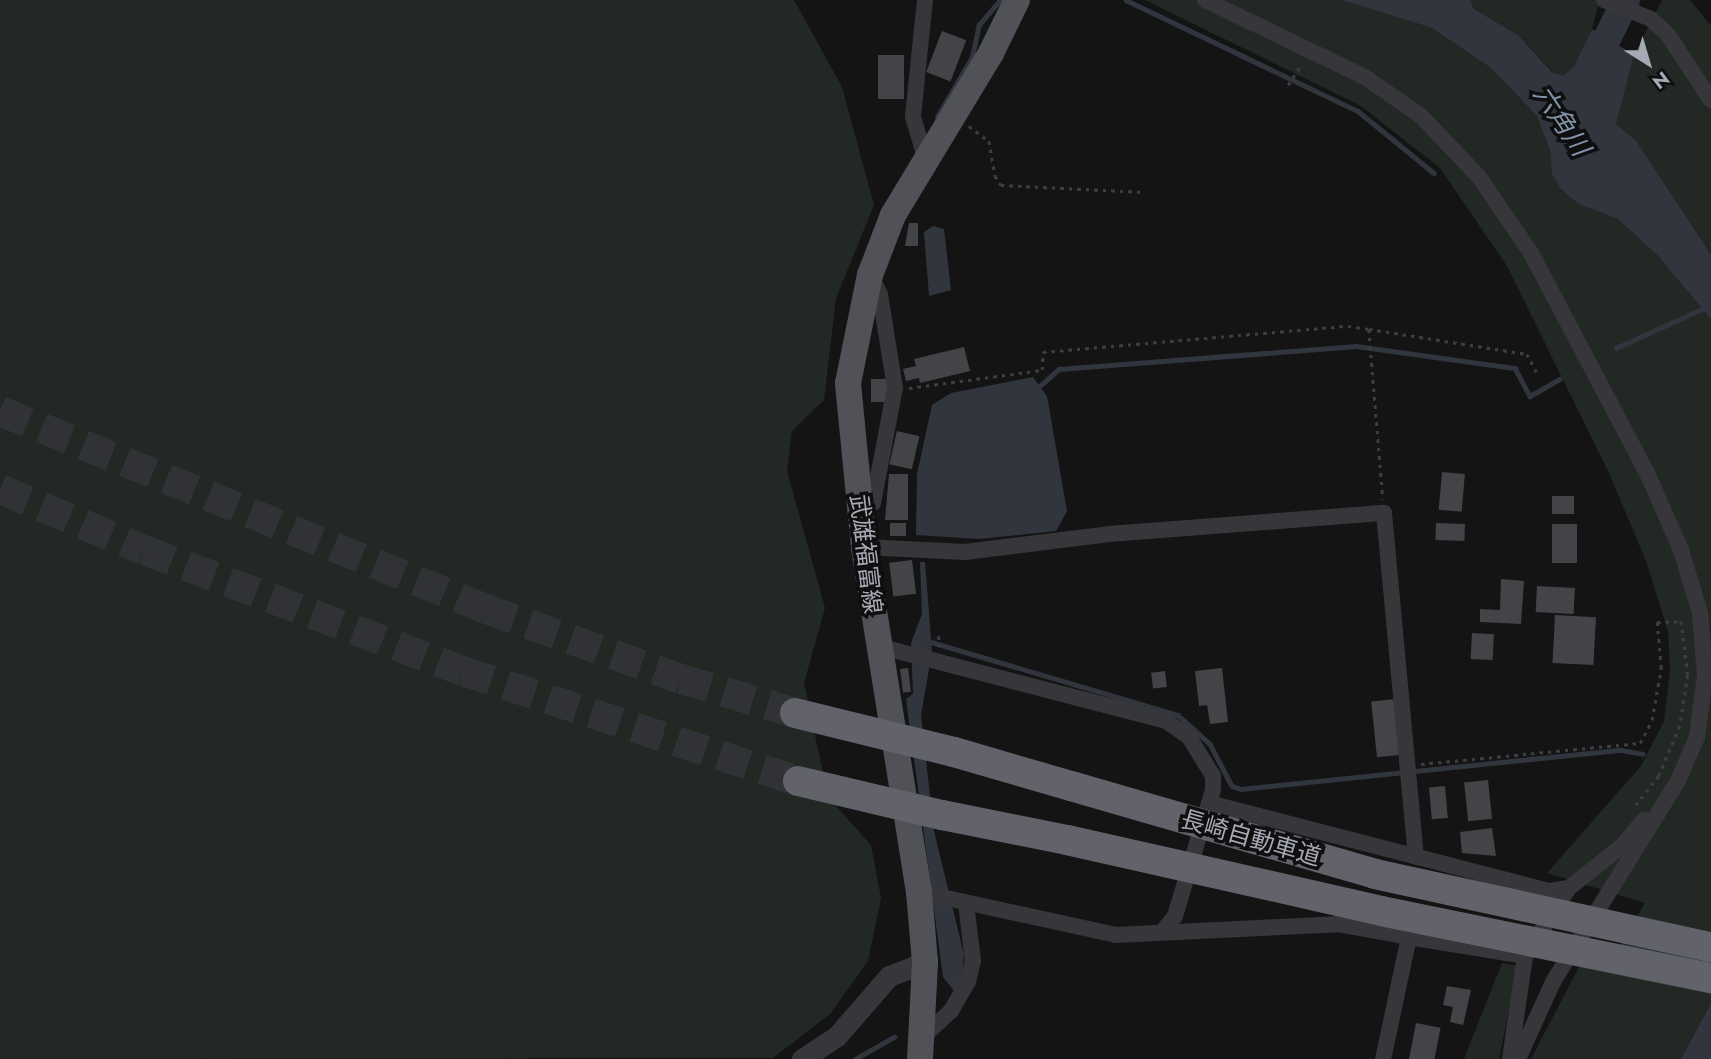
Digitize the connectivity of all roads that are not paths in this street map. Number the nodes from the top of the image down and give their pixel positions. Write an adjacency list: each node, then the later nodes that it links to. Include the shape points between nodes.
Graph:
1 (925, 0): 6 (street, via 913,117)
2 (1017, 0): 6 (main road, 武雄福富線, via 991,53)
3 (1205, 0): 13 (street, via 1365,78 1421,116 1479,177 1531,253 1648,475 1681,550 1700,612 1705,675 1698,737)
4 (1604, 0): 5 (street, via 1651,19 1683,55)
5 (1711, 100)
6 (925, 157): 7 (main road, 武雄福富線, via 893,215)
7 (870, 275): 8 (main road, 武雄福富線, via 848,383); 8 (street, via 880,293 895,388 873,503)
8 (859, 506): 9 (main road, 武雄福富線)
9 (863, 547): 10 (main road, 武雄福富線); 15 (street, via 965,552 1109,534 1384,513)
10 (889, 648): 14 (street, via 939,656 1166,721 1189,737 1202,754 1213,776); 17 (main road, 武雄福富線)
11 (795, 713): 21 (highway, 長崎自動車道, bridge, via 954,752 1375,874)
12 (798, 781): 24 (highway, 長崎自動車道, bridge, via 1381,911)
13 (1678, 781): 16 (street, via 1623,845); 29 (street, via 1553,982)
14 (1209, 803): 15 (street); 19 (street, via 1175,916)
15 (1416, 857): 16 (street, via 1549,891)
16 (1569, 888): 22 (street)
17 (923, 893): 18 (street); 23 (main road, 武雄福富線)
18 (962, 902): 19 (street, via 1116,935); 25 (street, via 973,961 968,982)
19 (1163, 931): 20 (street, via 1337,924)
20 (1409, 937): 22 (street); 27 (street)
21 (1711, 947)
22 (1525, 956): 28 (street)
23 (925, 962): 25 (main road, 武雄福富線); 26 (street, via 888,976 853,1020)
24 (1711, 978)
25 (920, 1053)
26 (802, 1059)
27 (1383, 1059)
28 (1510, 1059)
29 (1518, 1059)

